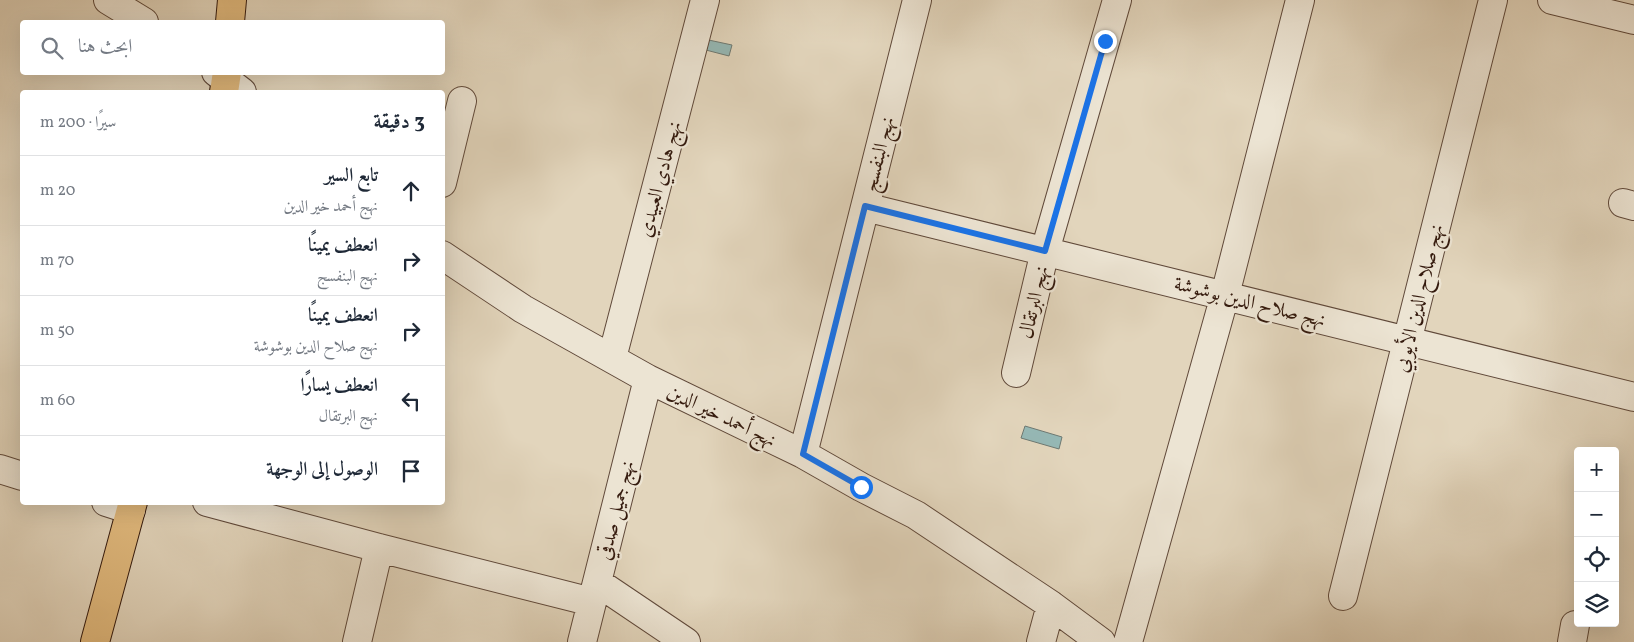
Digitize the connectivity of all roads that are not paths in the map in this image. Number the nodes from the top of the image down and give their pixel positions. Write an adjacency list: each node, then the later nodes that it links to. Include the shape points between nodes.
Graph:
1 (108, 0): 9 (street)
2 (232, 0): 10 (main road)
3 (705, 0): 19 (street, نهج هادي العبيدي)
4 (917, 0): 14 (street, نهج البنفسج)
5 (1117, 0): 15 (street, نهج البرتقال)
6 (1300, 0): 17 (street)
7 (1493, 0): 18 (street, نهج صلاح الدين الأيوبي)
8 (1552, 0): 11 (street)
9 (141, 20)
10 (230, 20)
11 (1634, 20)
12 (462, 101): 13 (street)
13 (445, 171)
14 (865, 206): 15 (street, نهج صلاح الدين بوشوشة); 23 (street, نهج البنفسج)
15 (1045, 251): 17 (street, نهج صلاح الدين بوشوشة); 20 (street, نهج البرتقال)
16 (445, 257): 19 (street, نهج أحمد خير الدين, via 523,309)
17 (1225, 295): 18 (street, نهج صلاح الدين بوشوشة); 38 (street)
18 (1407, 340): 22 (street, نهج صلاح الدين بوشوشة); 30 (street, نهج صلاح الدين الأيوبي)
19 (612, 358): 21 (street, نهج أحمد خير الدين)
20 (1016, 373)
21 (648, 378): 23 (street, نهج أحمد خير الدين); 29 (street, نهج جميل صدقي)
22 (1634, 397)
23 (803, 454): 31 (street, نهج أحمد خير الدين, via 916,514)
24 (0, 469): 25 (street)
25 (20, 475)
26 (123, 505): 32 (main road)
27 (218, 505): 28 (street)
28 (379, 548): 29 (street); 33 (street)
29 (594, 592): 34 (street, نهج جميل صدقي); 35 (street)
30 (1343, 596)
31 (1051, 606): 36 (street); 37 (street, نهج أحمد خير الدين)
32 (95, 642)
33 (357, 642)
34 (582, 642)
35 (686, 642)
36 (1041, 642)
37 (1101, 642)
38 (1128, 642)

